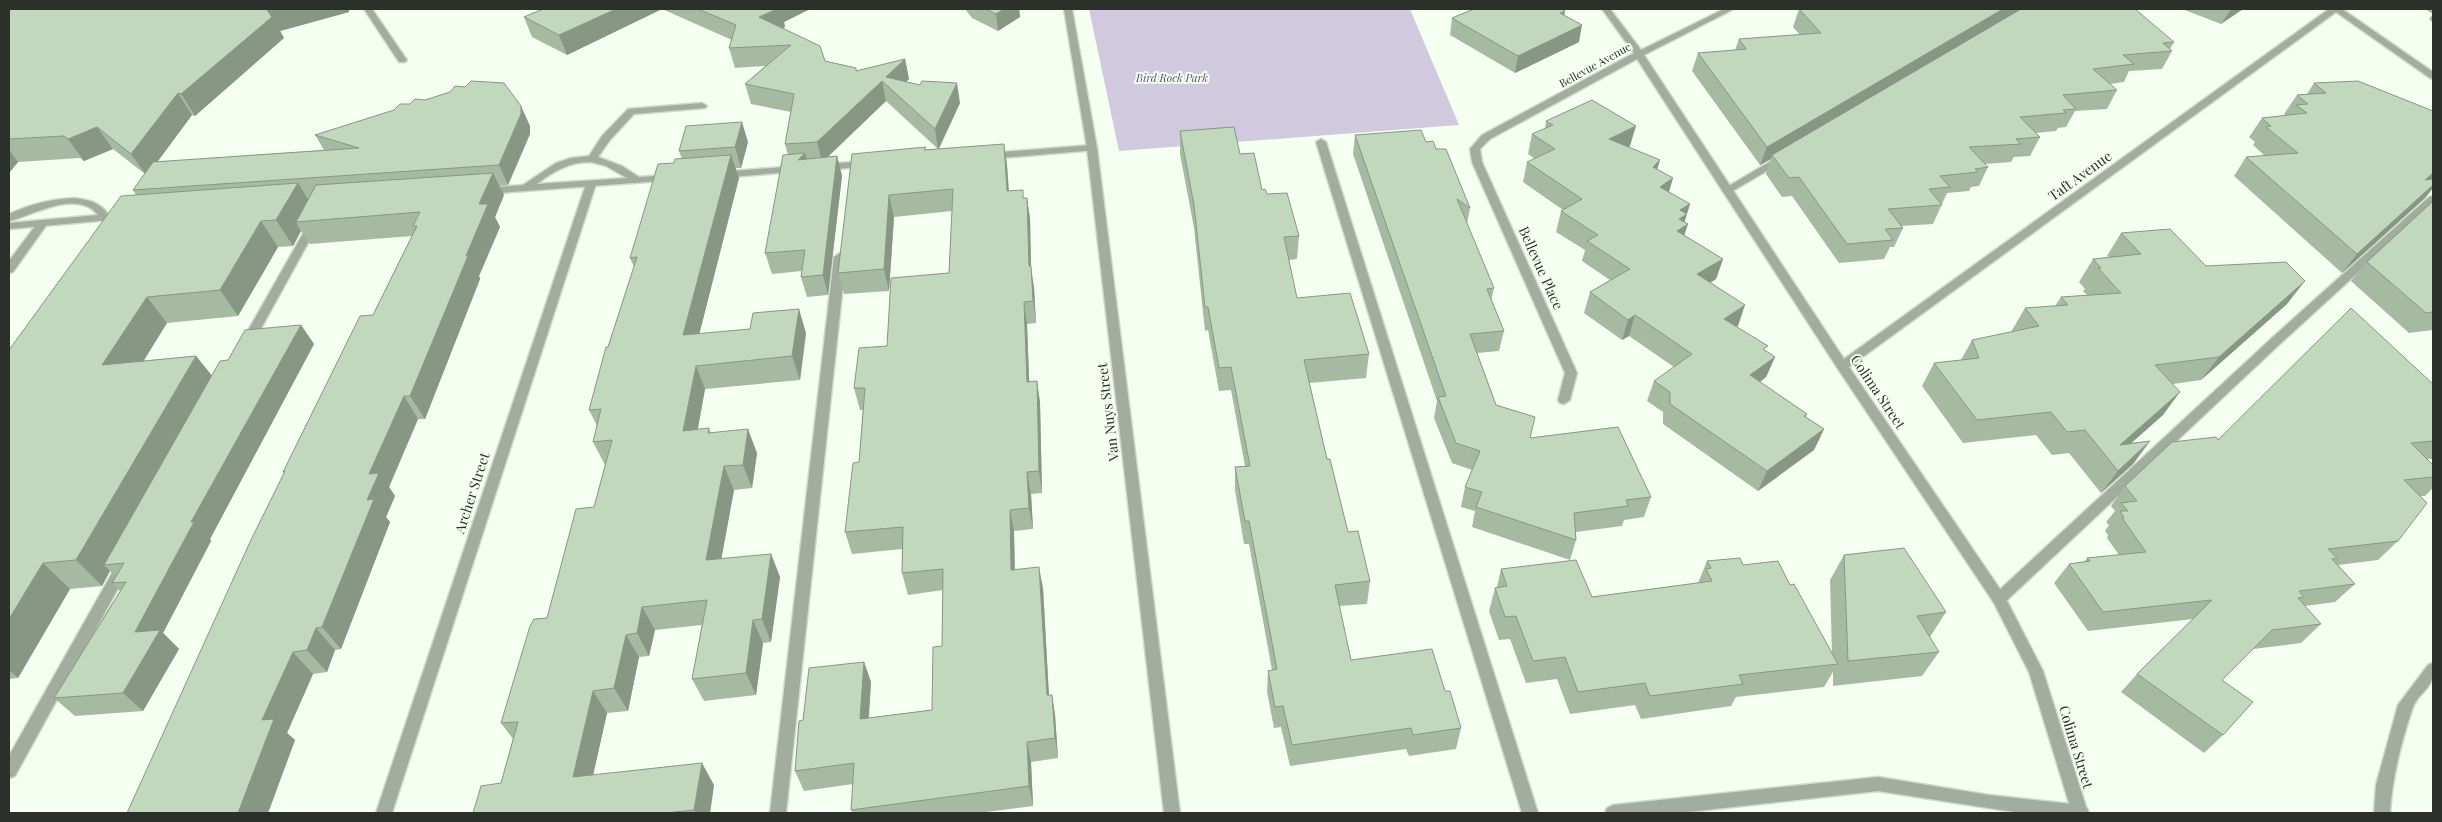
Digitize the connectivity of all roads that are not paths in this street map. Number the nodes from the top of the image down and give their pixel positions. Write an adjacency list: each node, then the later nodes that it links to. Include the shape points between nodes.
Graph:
1 (368, 9): 7 (street)
2 (1068, 9): 11 (street, Van Nuys Street)
3 (1606, 9): 6 (street, Colima Street)
4 (1730, 9): 6 (street, Bellevue Avenue)
5 (2335, 9): 8 (street); 34 (street, Taft Avenue)
6 (1638, 54): 12 (street, Bellevue Avenue, via 1486,137); 22 (street, Colima Street)
7 (402, 60)
8 (2433, 76)
9 (702, 106): 15 (street, via 631,111)
10 (1321, 142): 43 (street)
11 (1092, 148): 14 (street); 42 (street, Van Nuys Street)
12 (1475, 149): 35 (street, Bellevue Place, via 1477,162 1571,373)
13 (1795, 150): 22 (street)
14 (976, 156)
15 (592, 159): 19 (street, via 618,166); 21 (street, via 560,165)
16 (880, 163): 17 (street, via 850,170)
17 (704, 176)
18 (685, 177): 19 (street)
19 (636, 180): 20 (street)
20 (591, 184): 21 (street); 40 (street, Archer Street)
21 (524, 188): 23 (street)
22 (1727, 190): 34 (street, Colima Street)
23 (474, 192)
24 (2433, 199): 37 (street)
25 (320, 212): 33 (street)
26 (133, 216): 27 (street)
27 (104, 217): 28 (street, via 94,204 65,201 28,207); 29 (street)
28 (9, 218)
29 (43, 223): 30 (street); 32 (street)
30 (9, 226)
31 (842, 244): 41 (street)
32 (9, 269)
33 (239, 358)
34 (1842, 366): 37 (street, Colima Street)
35 (1564, 400)
36 (128, 556): 39 (street)
37 (1999, 599): 45 (street, Colima Street, via 2036,671)
38 (2433, 669): 46 (street, via 2406,705 2384,785)
39 (9, 771)
40 (384, 813)
41 (778, 813)
42 (1172, 813)
43 (1530, 813)
44 (1613, 813): 45 (street, via 1878,784)
45 (2081, 813)
46 (2382, 813)

